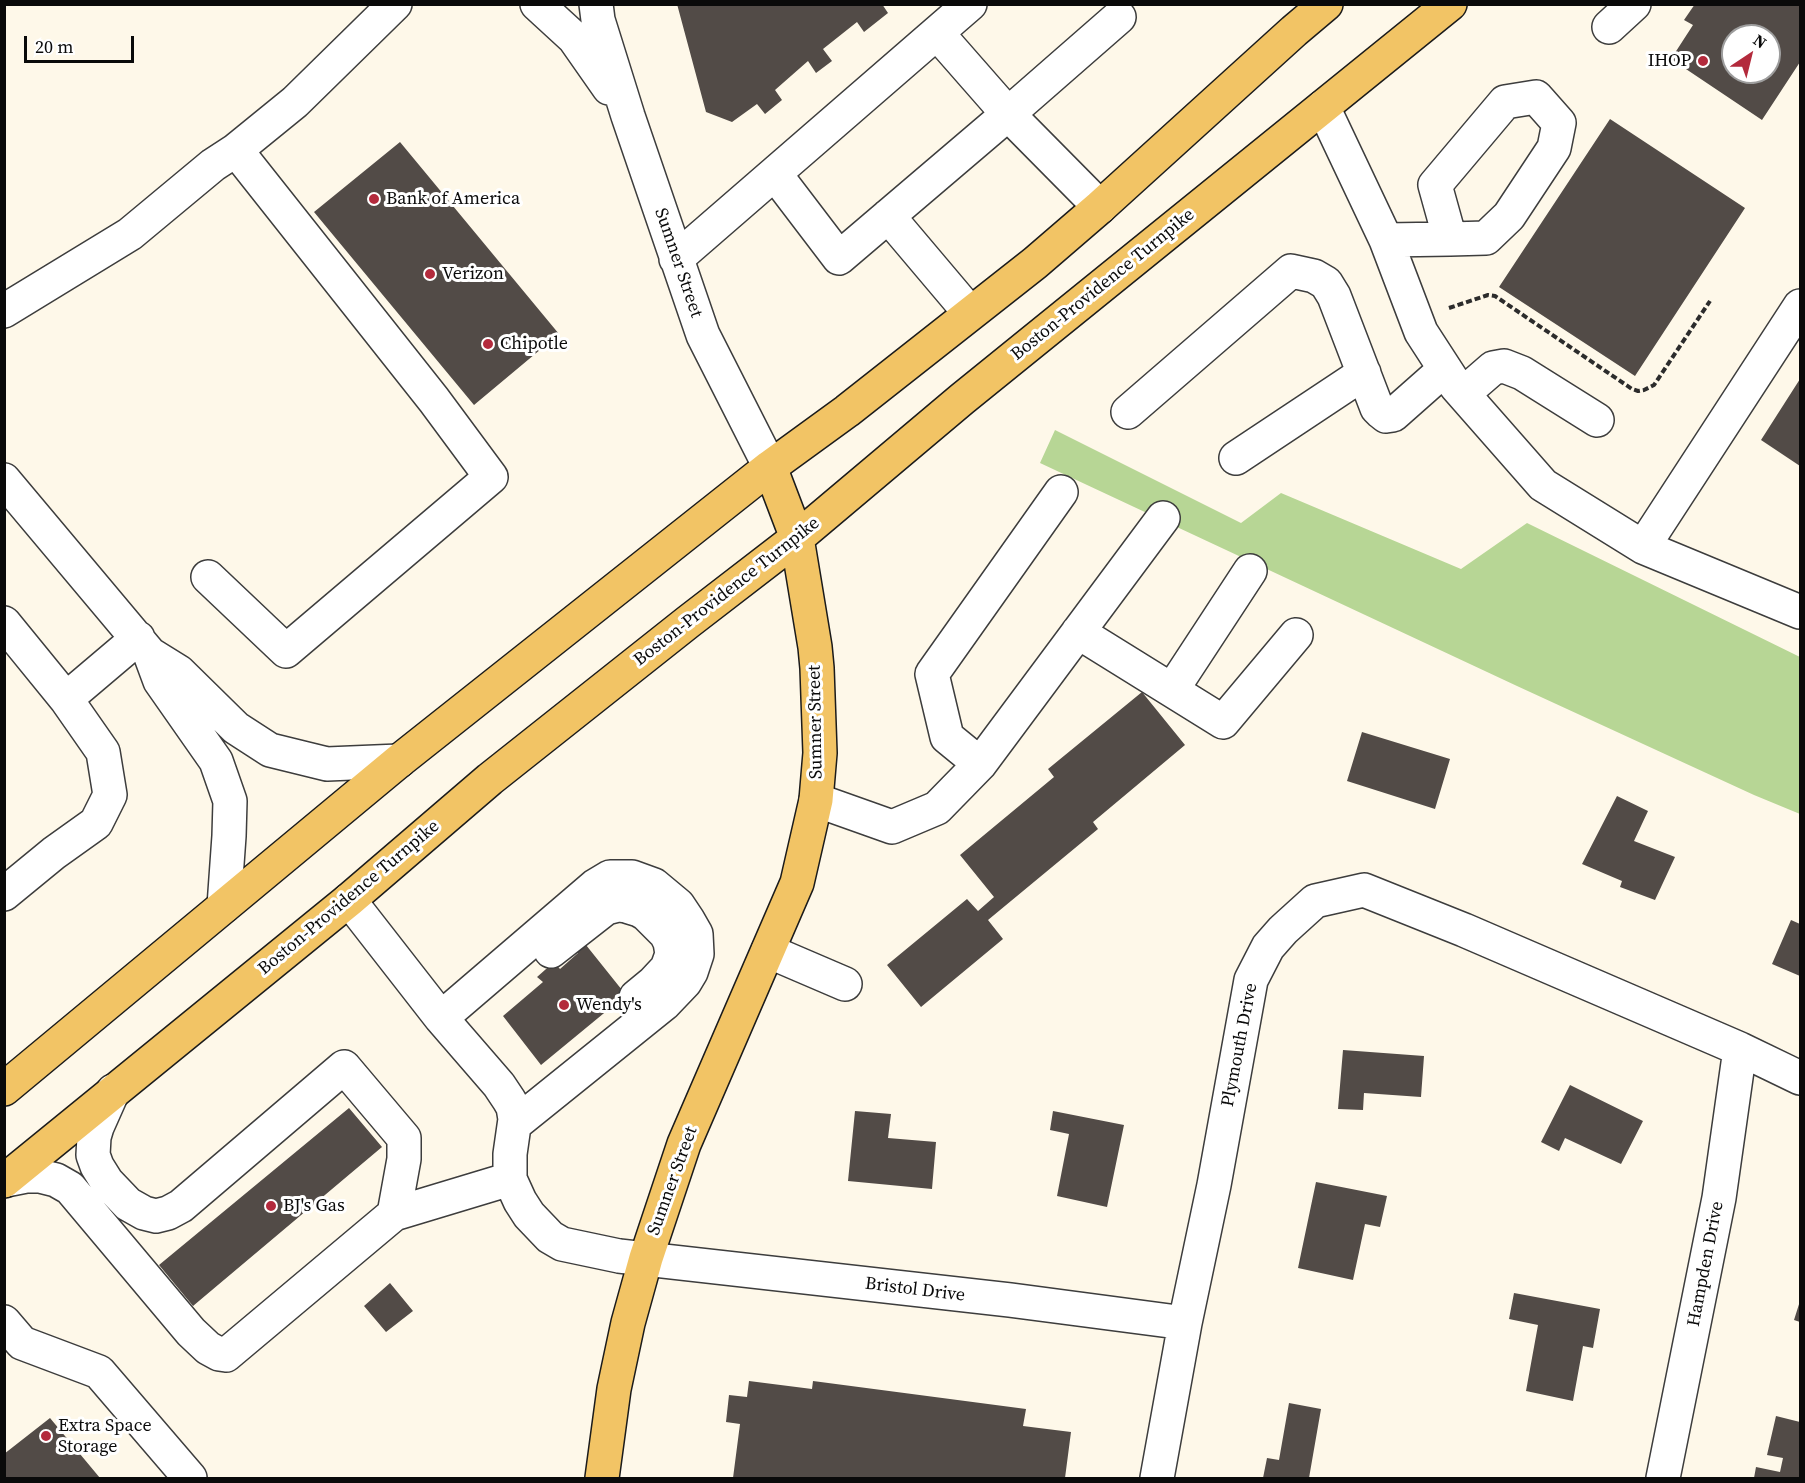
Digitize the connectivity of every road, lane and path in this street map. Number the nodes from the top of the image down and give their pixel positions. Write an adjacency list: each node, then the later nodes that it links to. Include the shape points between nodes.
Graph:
1 (395, 4): 14 (street, via 295,102)
2 (537, 4): 13 (street, via 574,38)
3 (970, 4): 10 (street)
4 (1326, 4): 16 (main road)
5 (1450, 4): 11 (main road, Boston-Providence Turnpike)
6 (1634, 4): 9 (street)
7 (604, 10): 13 (street, Sumner Street)
8 (1119, 17): 12 (street)
9 (1609, 27)
10 (937, 33): 12 (street); 15 (street)
11 (1323, 107): 19 (street); 35 (main road, Boston-Providence Turnpike)
12 (1008, 114): 16 (street); 17 (street)
13 (628, 116): 20 (street, Sumner Street)
14 (236, 150): 23 (street, via 130,234); 38 (street, via 491,477 286,651)
15 (775, 174): 17 (street, via 839,258); 20 (street)
16 (1100, 207): 24 (main road)
17 (888, 216): 24 (street)
18 (1450, 239): 18 (street, via 1486,238 1509,216 1554,148 1559,123 1536,98 1505,102 1435,185); 19 (street)
19 (1386, 240): 25 (street)
20 (676, 259): 31 (street, Sumner Street, via 703,335)
21 (1710, 301): 25 (path, via 1654,385 1638,391 1495,296 1488,295)
22 (1800, 306): 36 (street)
23 (4, 310)
24 (970, 313): 31 (main road, via 847,411)
25 (1417, 320): 27 (street)
26 (1364, 373): 27 (street, via 1377,408 1386,416); 28 (street, via 1326,283 1291,271); 30 (street)
27 (1454, 382): 29 (street, via 1504,366); 36 (street, via 1543,485)
28 (1128, 412)
29 (1597, 420)
30 (1236, 458)
31 (770, 466): 35 (main road, Sumner Street); 46 (main road)
32 (4, 480): 43 (street)
33 (1061, 492): 47 (street, via 932,674 947,737)
34 (1163, 518): 41 (street)
35 (797, 538): 48 (main road, Sumner Street, via 817,668 820,753); 50 (main road, Boston-Providence Turnpike, via 490,779)
36 (1643, 548): 39 (street)
37 (1250, 572): 44 (street)
38 (208, 577)
39 (1800, 612)
40 (4, 623): 45 (street)
41 (1078, 632): 44 (street); 47 (street)
42 (1296, 635): 44 (street, via 1223,722)
43 (144, 646): 45 (street); 46 (street, via 179,672 236,728 270,750 327,764); 51 (street, via 160,681 216,761 230,801)
44 (1172, 690)
45 (66, 699): 49 (street, via 103,752 110,795 96,823)
46 (399, 761): 51 (main road)
47 (980, 764): 48 (street, via 937,808 892,827)
48 (816, 800): 52 (main road, Sumner Street, via 797,883)
49 (4, 894)
50 (349, 900): 54 (street); 58 (main road, Boston-Providence Turnpike)
51 (224, 906): 57 (main road)
52 (768, 951): 53 (street); 63 (main road, Sumner Street, via 684,1144)
53 (844, 984)
54 (441, 1018): 59 (street, via 499,1085); 59 (street, via 481,983 495,988 510,984 606,908 626,906 646,914 666,934 672,954 653,983)
55 (1740, 1049): 56 (street, Plymouth Drive); 64 (street, Plymouth Drive, via 1364,890 1315,901 1268,947 1251,980); 69 (street, Hampden Drive, via 1719,1198)
56 (1800, 1078)
57 (4, 1089)
58 (113, 1091): 61 (main road, Boston-Providence Turnpike); 62 (street, via 97,1127 93,1155 107,1182 128,1204 156,1216 180,1206 344,1067 404,1138)
59 (512, 1112): 60 (street)
60 (510, 1179): 62 (street); 63 (street, Bristol Drive, via 529,1215 562,1244)
61 (5, 1181): 62 (street, via 40,1176 70,1188 191,1332 208,1348 226,1355)
62 (394, 1214)
63 (646, 1258): 64 (street, Bristol Drive); 67 (main road, Sumner Street, via 614,1389)
64 (1185, 1323): 68 (street, Plymouth Drive)
65 (10, 1341): 66 (street, via 99,1372)
66 (190, 1479)
67 (602, 1479)
68 (1157, 1479)
69 (1663, 1479)

